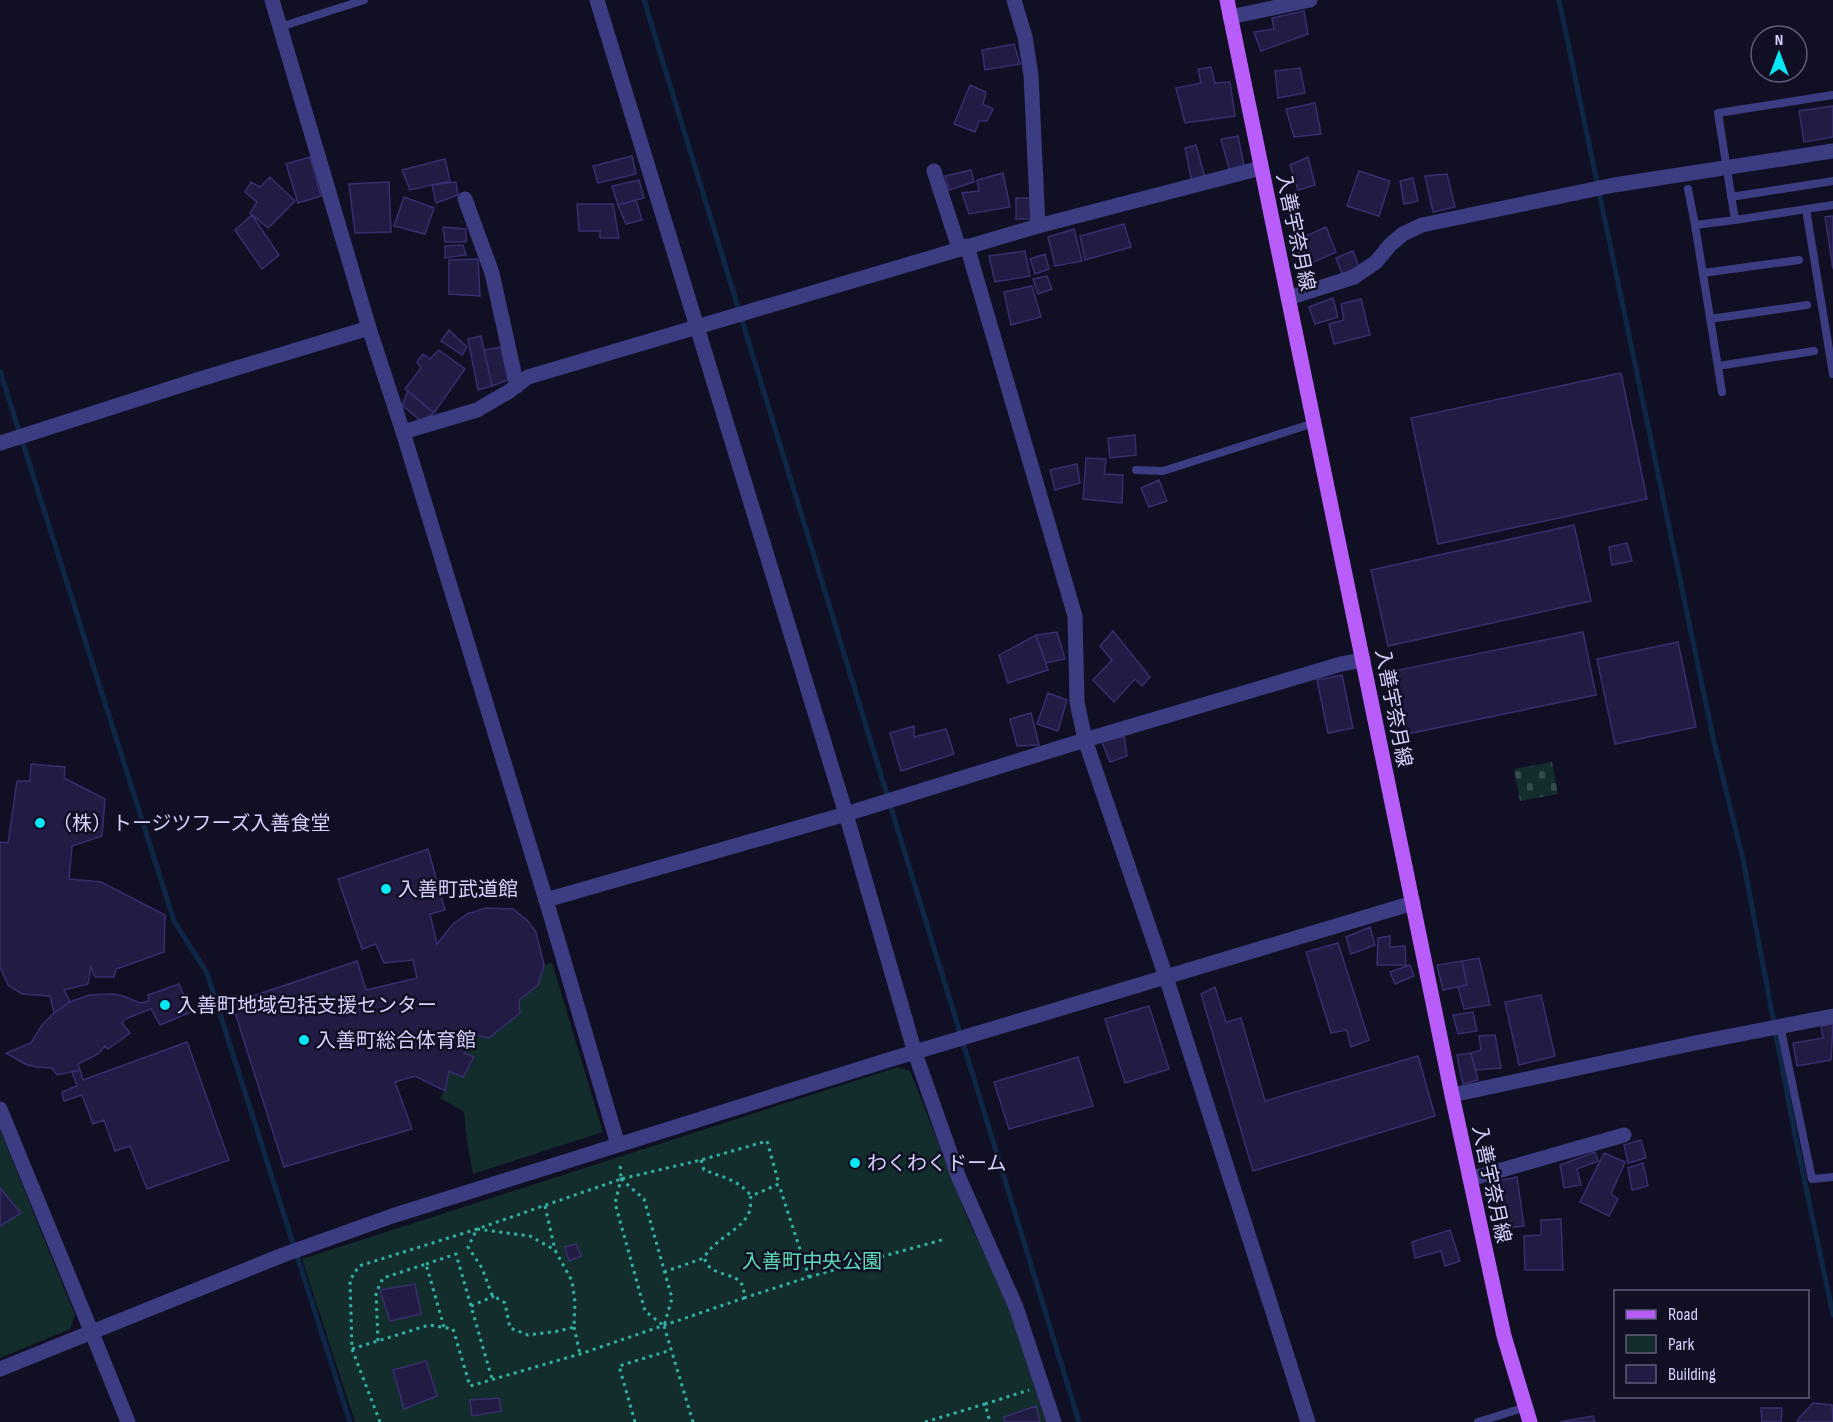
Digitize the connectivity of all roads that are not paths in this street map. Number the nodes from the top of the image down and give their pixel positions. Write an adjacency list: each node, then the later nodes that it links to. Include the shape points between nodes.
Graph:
1 (272, 0): 8 (street)
2 (364, 0): 8 (lane)
3 (597, 0): 29 (street)
4 (1014, 0): 22 (street, via 1025,37 1030,75)
5 (1227, 0): 7 (main road, 入善宇奈月線)
6 (1310, 0): 7 (street)
7 (1230, 17): 12 (main road, 入善宇奈月線)
8 (280, 27): 30 (street)
9 (1833, 95): 11 (lane, via 1718,112)
10 (1833, 151): 11 (street)
11 (1726, 167): 16 (lane); 26 (street, via 1422,225 1403,234 1376,262 1354,277)
12 (1261, 168): 22 (street); 26 (main road, 入善宇奈月線)
13 (933, 171): 23 (street)
14 (1833, 181): 16 (lane)
15 (1688, 189): 21 (lane)
16 (1731, 197): 20 (lane)
17 (465, 199): 34 (street, via 492,273)
18 (1833, 205): 19 (lane)
19 (1806, 209): 20 (lane); 33 (lane)
20 (1735, 220): 21 (lane)
21 (1695, 225): 25 (lane)
22 (1038, 226): 23 (street)
23 (963, 247): 29 (street); 41 (street, via 1076,616 1077,702)
24 (1799, 260): 25 (lane)
25 (1702, 273): 28 (lane)
26 (1288, 298): 36 (main road, 入善宇奈月線)
27 (1807, 305): 28 (lane)
28 (1710, 319): 32 (lane)
29 (697, 326): 34 (street, via 528,377); 42 (street)
30 (369, 328): 37 (street); 38 (street)
31 (1814, 351): 32 (lane)
32 (1718, 366): 35 (lane)
33 (1833, 374)
34 (517, 386): 37 (street, via 477,410)
35 (1722, 392)
36 (1314, 423): 39 (lane, via 1163,471); 40 (main road, 入善宇奈月線)
37 (403, 432): 43 (street)
38 (0, 443)
39 (1136, 470)
40 (1363, 660): 41 (street); 44 (main road, 入善宇奈月線)
41 (1085, 740): 42 (street); 45 (street)
42 (846, 814): 43 (street); 48 (street)
43 (546, 900): 52 (street)
44 (1413, 903): 45 (street); 49 (main road, 入善宇奈月線)
45 (1166, 977): 48 (street); 60 (street)
46 (1833, 1016): 47 (street)
47 (1780, 1025): 49 (street); 53 (lane, via 1812,1179)
48 (915, 1053): 52 (street); 59 (street, via 959,1178 1016,1307)
49 (1452, 1095): 54 (main road, 入善宇奈月線)
50 (0, 1110): 55 (street)
51 (1624, 1135): 54 (street)
52 (618, 1145): 55 (street, via 283,1255)
53 (1833, 1177)
54 (1470, 1179): 57 (main road, 入善宇奈月線, via 1504,1336)
55 (92, 1333): 56 (street); 58 (street)
56 (0, 1370)
57 (1528, 1415): 61 (lane)
58 (128, 1422)
59 (1054, 1422)
60 (1308, 1422)
61 (1478, 1422)

